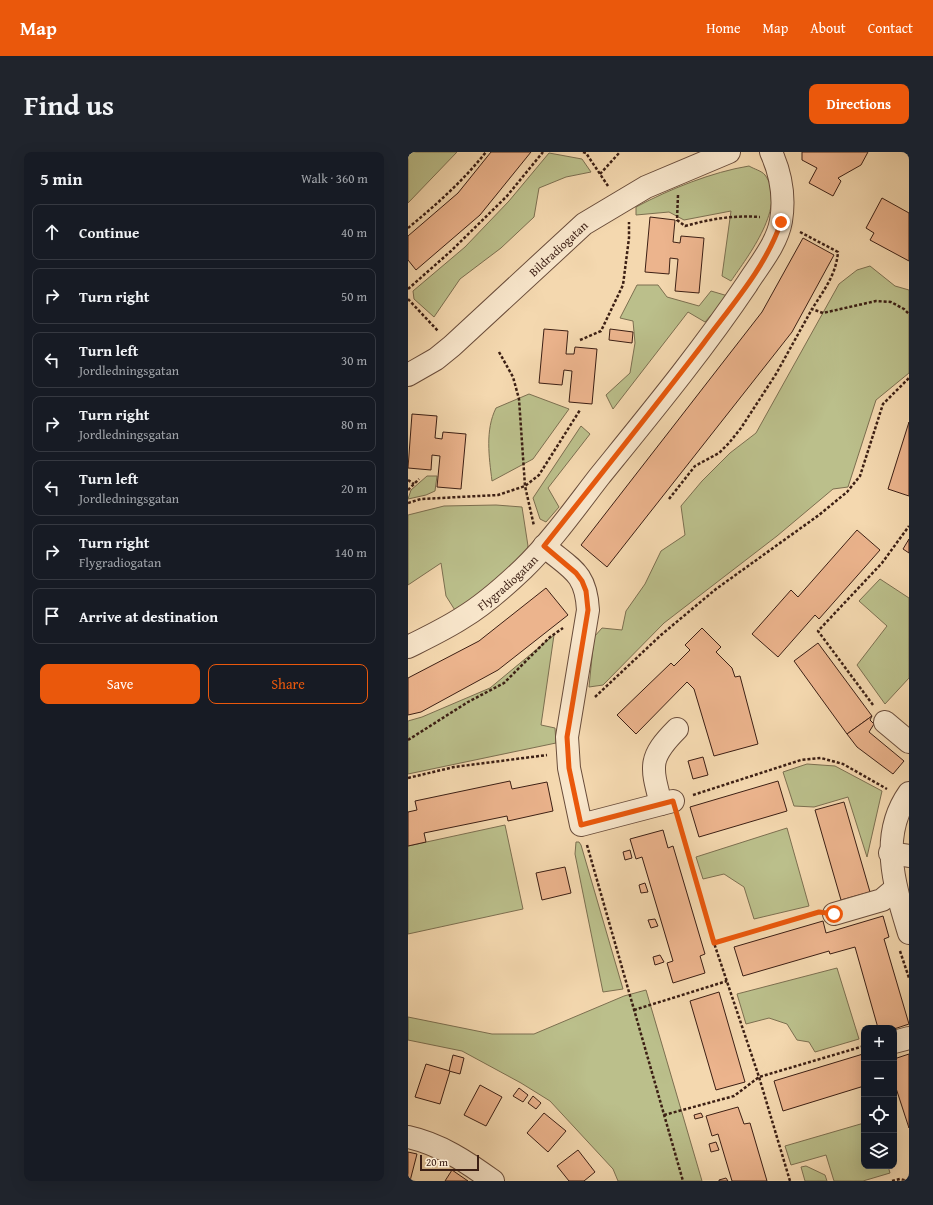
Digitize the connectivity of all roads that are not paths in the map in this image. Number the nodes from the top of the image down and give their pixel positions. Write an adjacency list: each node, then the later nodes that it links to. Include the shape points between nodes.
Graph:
1 (729, 152): 3 (street, Bildradiogatan, via 646,187 624,210 584,224 452,346 436,359)
2 (771, 152): 4 (street, Flygradiogatan, via 780,172 781,222 762,262 654,409)
3 (408, 375)
4 (544, 546): 5 (street, Flygradiogatan, via 501,589 464,618); 7 (street, via 576,573 586,591 588,610 567,737 567,754 581,825 667,803 654,778 653,760 661,745)
5 (408, 647)
6 (885, 722): 8 (street)
7 (676, 729)
8 (909, 742)
9 (909, 793): 10 (street, via 904,799 894,828)
10 (900, 854): 11 (street)
11 (895, 889): 12 (street, via 882,900); 13 (street)
12 (834, 914)
13 (909, 933)
14 (909, 1038): 15 (street)
15 (897, 1041)
16 (408, 1137): 17 (street, via 450,1152)
17 (493, 1181)

